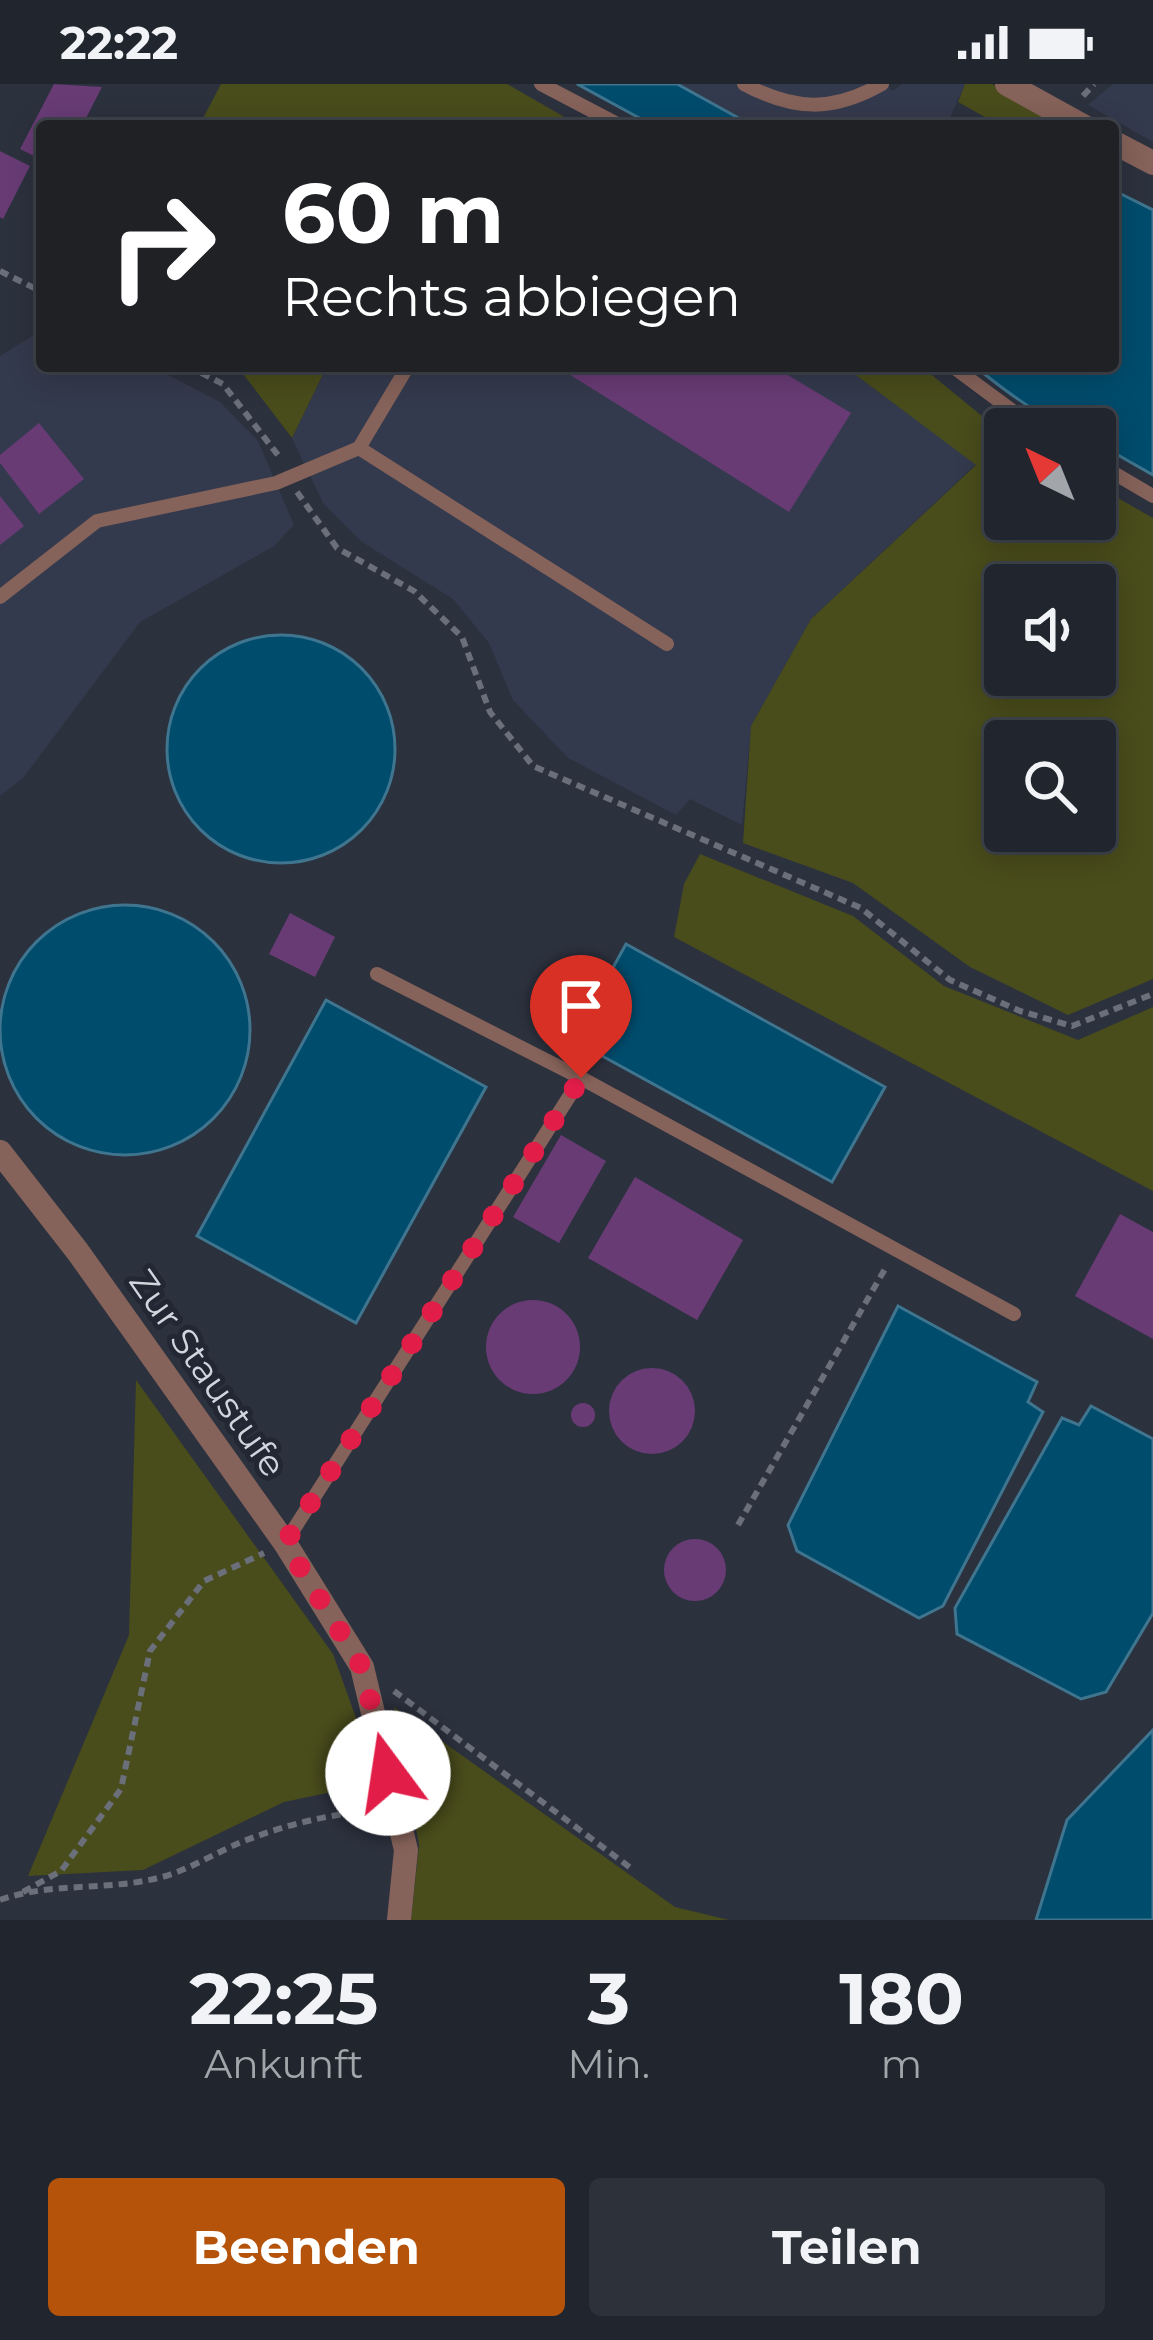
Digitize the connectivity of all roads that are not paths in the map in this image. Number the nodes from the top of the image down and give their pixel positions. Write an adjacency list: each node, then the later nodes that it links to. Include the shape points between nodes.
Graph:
1 (541, 84): 5 (lane)
2 (744, 84): 3 (lane, via 814,108)
3 (882, 84)
4 (1007, 84): 6 (street)
5 (610, 120)
6 (1072, 120)
7 (1119, 145): 8 (street)
8 (1153, 163)
9 (404, 372): 12 (lane)
10 (960, 372): 11 (lane)
11 (1009, 408)
12 (358, 448): 15 (lane, via 290,478 97,520); 16 (lane)
13 (1116, 474): 14 (lane)
14 (1153, 496)
15 (0, 597)
16 (668, 644)
17 (376, 974): 18 (lane)
18 (581, 1078): 20 (lane); 21 (lane)
19 (0, 1152): 21 (street, Zur Staustufe)
20 (1014, 1314)
21 (285, 1543): 22 (street, Zur Staustufe, via 362,1667 406,1850)
22 (399, 1920)

